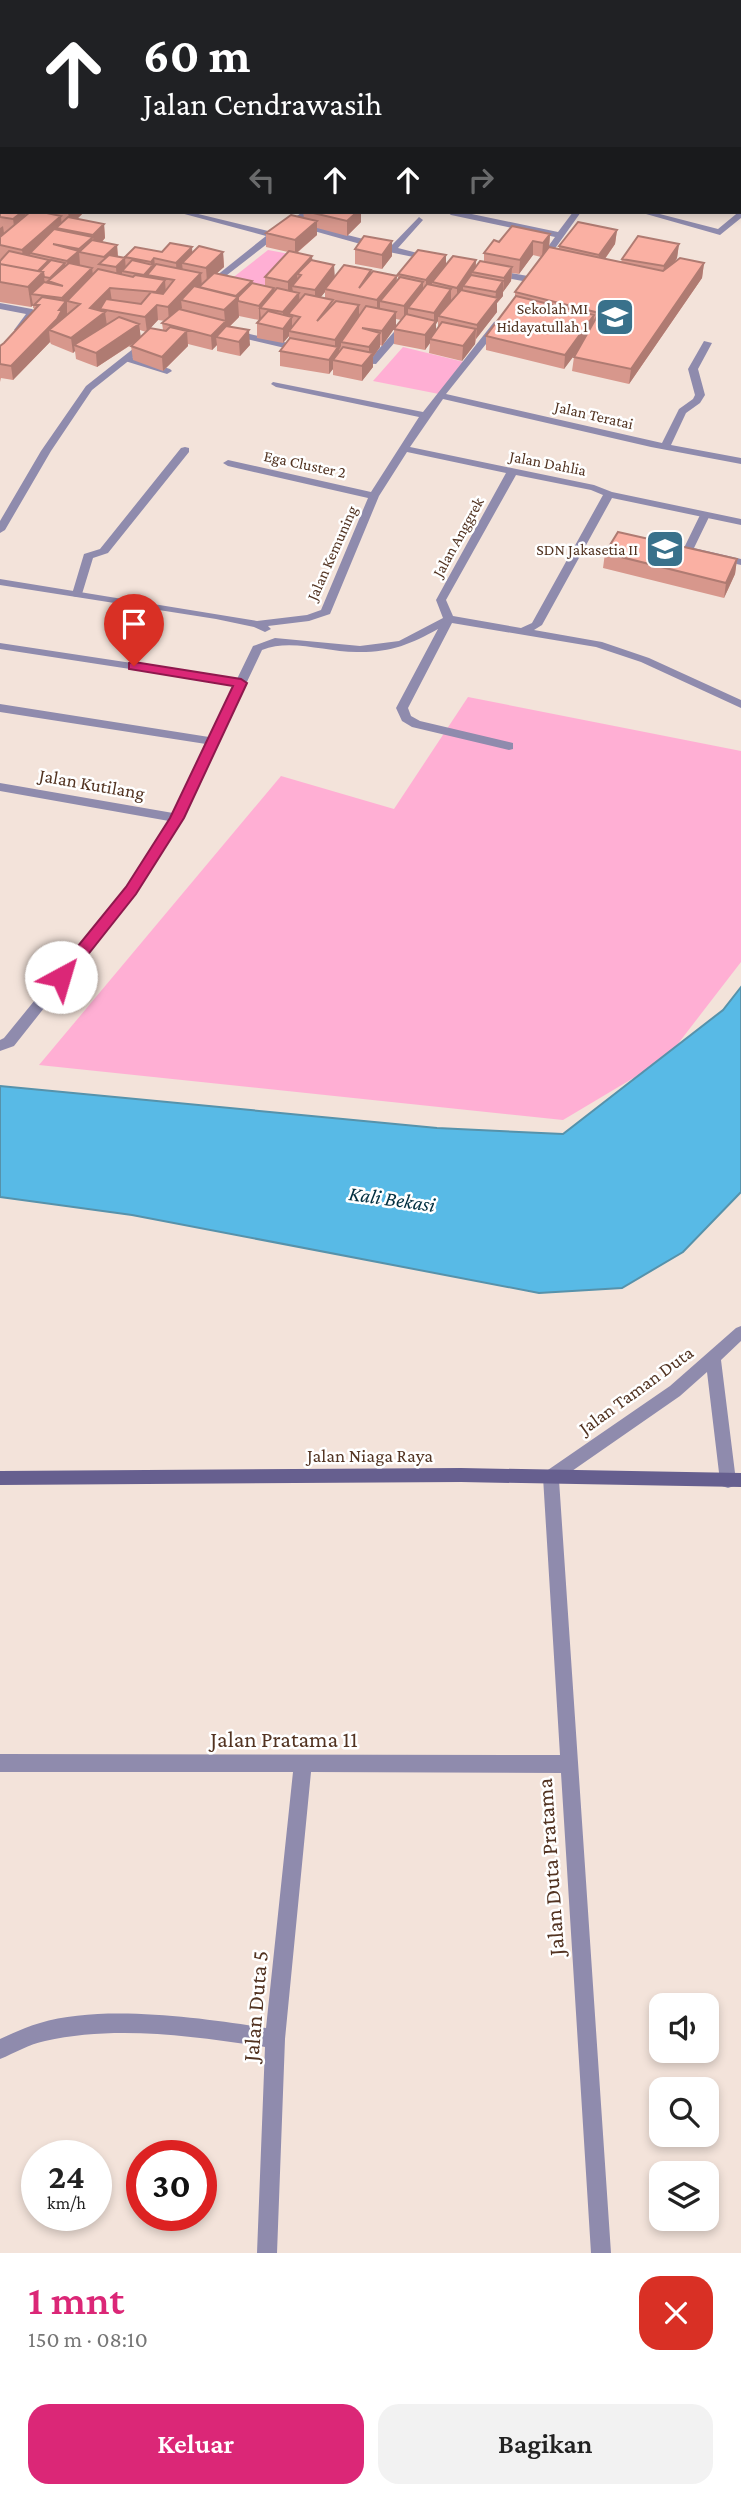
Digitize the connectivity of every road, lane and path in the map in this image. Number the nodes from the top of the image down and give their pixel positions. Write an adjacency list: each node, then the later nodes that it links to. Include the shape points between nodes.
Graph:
1 (189, 214): 9 (street)
2 (306, 214): 8 (street)
3 (460, 214): 10 (street)
4 (575, 214): 10 (street)
5 (651, 214): 6 (street, via 720,232)
6 (740, 214)
7 (419, 220): 11 (street)
8 (292, 224): 9 (street); 11 (street)
9 (273, 235): 17 (street)
10 (559, 235): 13 (street)
11 (392, 250): 12 (street)
12 (445, 262)
13 (540, 264): 14 (street); 16 (street)
14 (557, 268)
15 (482, 270): 16 (street)
16 (528, 279): 19 (street)
17 (211, 285): 18 (street); 20 (street)
18 (223, 288)
19 (520, 290)
20 (201, 293)
21 (0, 306): 30 (street, via 32,312)
22 (505, 312): 31 (street, Jalan Kemuning)
23 (391, 323): 24 (street)
24 (404, 326): 25 (street); 34 (street, via 373,362)
25 (417, 329)
26 (217, 330): 32 (street)
27 (149, 334): 33 (street)
28 (469, 341): 31 (street)
29 (707, 343): 39 (street, via 693,369 701,395 682,411)
30 (9, 344)
31 (482, 344): 37 (street, Jalan Kemuning)
32 (309, 351)
33 (128, 359): 35 (street); 49 (street, via 89,388)
34 (348, 360)
35 (167, 371)
36 (276, 384): 38 (street)
37 (441, 396): 38 (street, Jalan Kemuning); 39 (street, Jalan Teratai)
38 (425, 415): 40 (street, Jalan Kemuning)
39 (665, 447): 42 (street, Jalan Teratai)
40 (405, 449): 44 (street, Jalan Dahlia); 46 (street, Jalan Kemuning)
41 (185, 450): 52 (street, via 104,551 88,556)
42 (741, 461)
43 (228, 463): 46 (street, Ega Cluster 2)
44 (512, 472): 45 (street, Jalan Dahlia); 53 (street, Jalan Anggrek, via 441,600)
45 (608, 494): 47 (street); 55 (street, Jalan Dahlia, via 536,625)
46 (374, 495): 54 (street, Jalan Kemuning, via 326,612)
47 (705, 515): 48 (street); 50 (street, via 688,550)
48 (741, 522)
49 (0, 530)
50 (741, 562)
51 (0, 582): 52 (street)
52 (77, 594): 54 (street)
53 (449, 619): 55 (street); 56 (street, via 402,644 360,649); 62 (street, via 402,708 406,718)
54 (257, 624): 56 (street)
55 (525, 630): 59 (street, via 598,644 645,660)
56 (275, 640): 58 (street, via 257,648)
57 (0, 646): 58 (street)
58 (241, 683): 61 (street)
59 (741, 704)
60 (0, 708): 61 (street)
61 (215, 741): 64 (street)
62 (509, 746)
63 (0, 787): 64 (street, Jalan Kutilang)
64 (177, 818): 65 (street, via 131,890 9,1042)
65 (0, 1046)
66 (741, 1332): 67 (street, Jalan Taman Duta)
67 (713, 1359): 68 (street, Jalan Taman Duta); 70 (street)
68 (551, 1477): 69 (street, Jalan Niaga Raya); 70 (street, Jalan Niaga Raya); 73 (street, Jalan Duta Pratama)
69 (0, 1478)
70 (734, 1480)
71 (0, 1763): 72 (street, Jalan Pratama 11)
72 (303, 1764): 73 (street, Jalan Pratama 11); 74 (street, Jalan Duta 5)
73 (568, 1764): 77 (street, Jalan Duta Pratama)
74 (275, 2039): 75 (street, via 141,2023 48,2030); 76 (street, Jalan Duta 5)
75 (0, 2049)
76 (267, 2253)
77 (601, 2253)

